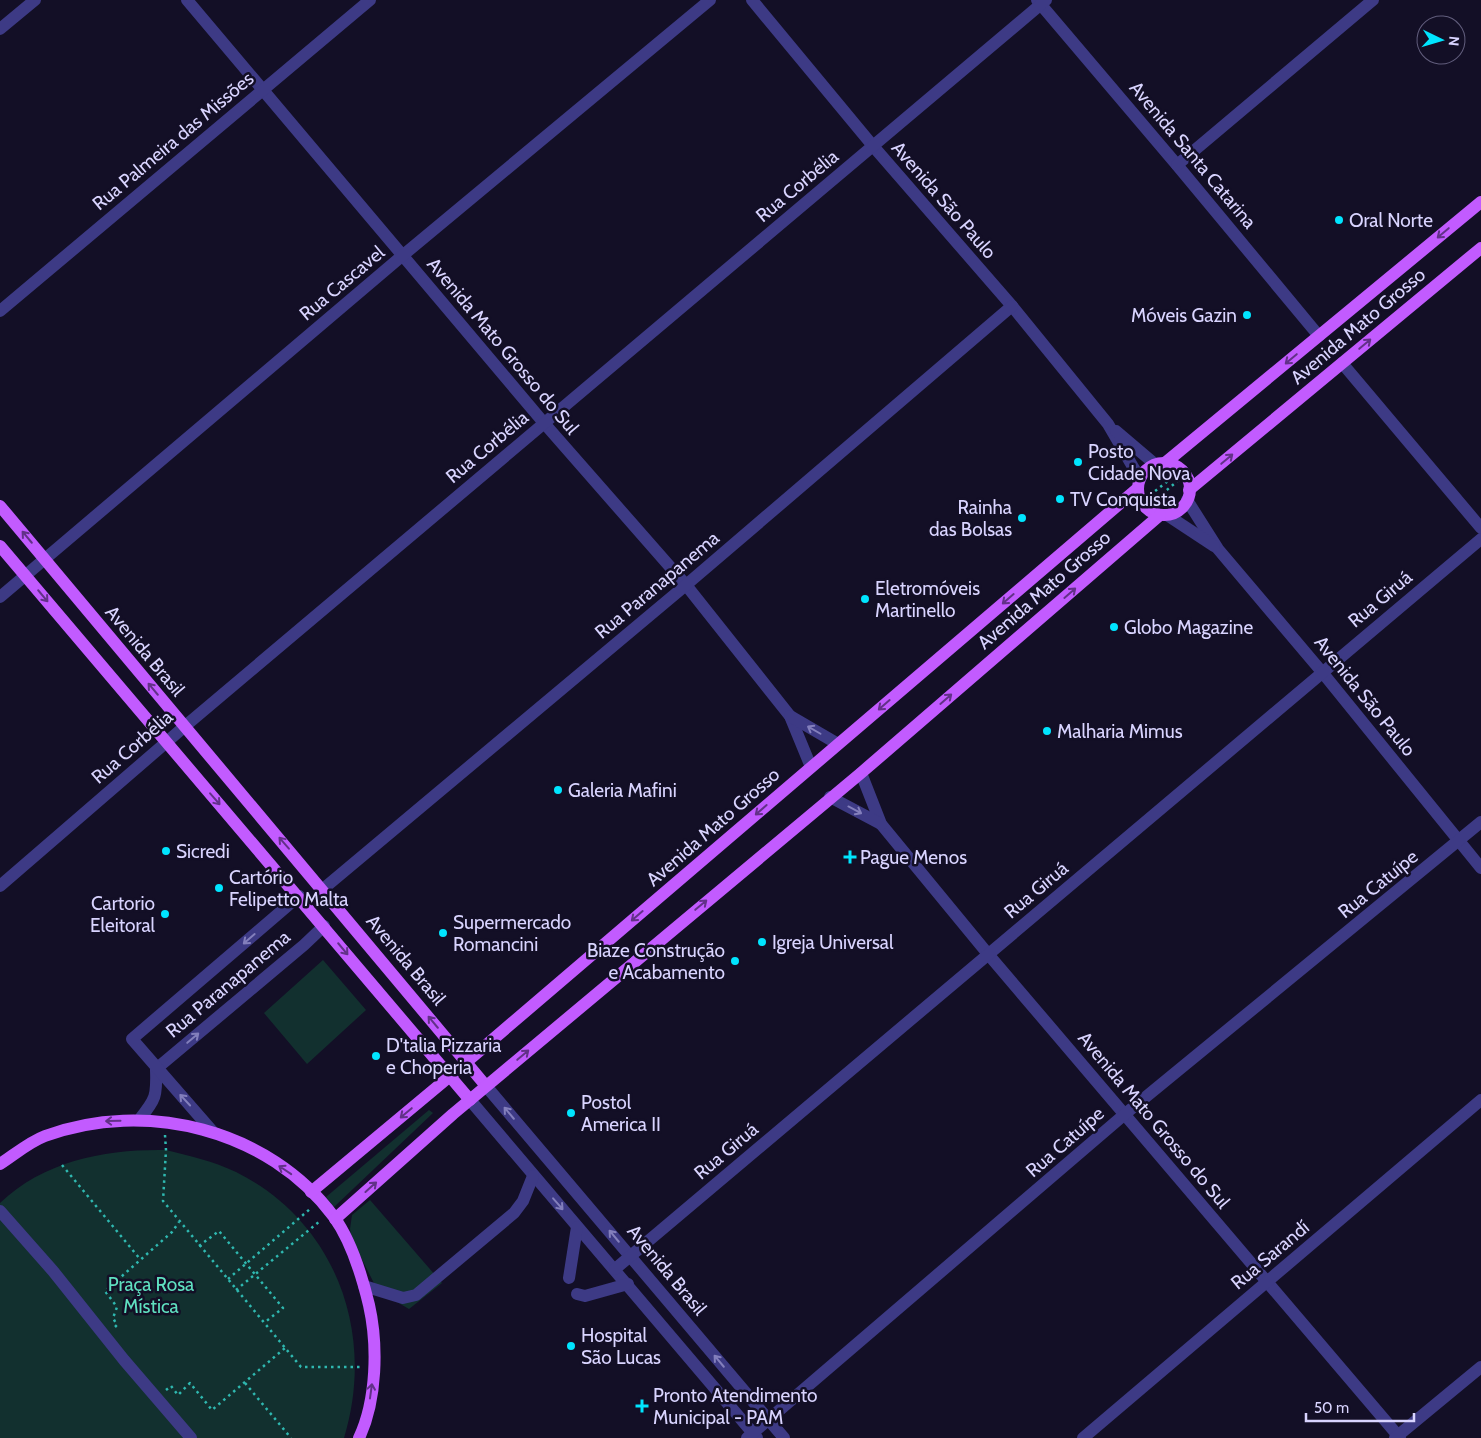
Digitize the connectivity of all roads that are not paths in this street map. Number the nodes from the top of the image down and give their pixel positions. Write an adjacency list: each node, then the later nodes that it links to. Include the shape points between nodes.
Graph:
1 (34, 0): 8 (street)
2 (187, 0): 9 (street, Avenida Mato Grosso do Sul)
3 (370, 0): 9 (street, Rua Palmeira das Missões)
4 (710, 0): 14 (street, Rua Cascavel)
5 (752, 0): 10 (street, Avenida São Paulo)
6 (1373, 0): 11 (street)
7 (1041, 2): 10 (street, Rua Corbélia); 11 (street, Avenida Santa Catarina)
8 (0, 29)
9 (262, 90): 14 (street, Avenida Mato Grosso do Sul); 16 (street, Rua Palmeira das Missões)
10 (873, 146): 15 (street, Avenida São Paulo); 19 (street, Rua Corbélia)
11 (1177, 165): 17 (street, Avenida Santa Catarina)
12 (1481, 202): 17 (main road, Avenida Mato Grosso, one-way to 17)
13 (1481, 248): 18 (main road, Avenida Mato Grosso, one-way to 13)
14 (402, 256): 19 (street, Avenida Mato Grosso do Sul); 30 (street, Rua Cascavel)
15 (1012, 306): 20 (street, Avenida São Paulo); 32 (street, Rua Paranapanema)
16 (0, 311)
17 (1319, 336): 21 (main road, Avenida Mato Grosso, one-way to 21)
18 (1342, 363): 23 (main road, Avenida Mato Grosso, one-way to 18); 26 (street)
19 (544, 424): 32 (street, Avenida Mato Grosso do Sul); 36 (street, Rua Corbélia)
20 (1108, 424): 21 (street, Avenida São Paulo); 22 (street, Avenida São Paulo)
21 (1161, 464): 22 (main road, via 1147,469); 23 (main road, via 1183,472)
22 (1139, 484): 25 (main road, via 1139,496 1147,508); 38 (main road, Avenida Mato Grosso, one-way to 38)
23 (1188, 495): 25 (main road, via 1180,509); 29 (street, Avenida São Paulo)
24 (0, 506): 30 (main road, Avenida Brasil, one-way to 24)
25 (1164, 515): 29 (street, Avenida São Paulo); 40 (main road, Avenida Mato Grosso, one-way to 25)
26 (1481, 528)
27 (1481, 539): 34 (street, Rua Giruá)
28 (0, 546): 31 (main road, Avenida Brasil)
29 (1218, 549): 34 (street, Avenida São Paulo)
30 (44, 558): 31 (street, Rua Cascavel); 36 (main road, Avenida Brasil, one-way to 30)
31 (26, 576): 33 (street, Rua Cascavel); 37 (main road, Avenida Brasil, one-way to 37)
32 (686, 585): 35 (street, Avenida Mato Grosso do Sul); 47 (street, Rua Paranapanema)
33 (0, 598)
34 (1322, 672): 44 (street, Avenida São Paulo); 50 (street, Rua Giruá)
35 (790, 716): 38 (street, one-way to 35); 39 (street)
36 (184, 727): 37 (street, Rua Corbélia); 47 (main road, Avenida Brasil, one-way to 36)
37 (166, 742): 46 (street, Rua Corbélia); 48 (main road, Avenida Brasil, one-way to 48)
38 (838, 744): 39 (main road, Avenida Mato Grosso)
39 (811, 767): 51 (main road, Avenida Mato Grosso, one-way to 51)
40 (860, 773): 41 (main road, Avenida Mato Grosso); 43 (street)
41 (830, 797): 43 (street, one-way to 43); 54 (main road, Avenida Mato Grosso, one-way to 41)
42 (1481, 822): 44 (street, Rua Catuípe)
43 (881, 824): 50 (street, Avenida Mato Grosso do Sul)
44 (1459, 842): 45 (street, Avenida São Paulo); 57 (street, Rua Catuípe)
45 (1481, 868)
46 (0, 886)
47 (323, 889): 51 (main road, Avenida Brasil, one-way to 47)
48 (299, 896): 49 (main road, Avenida Brasil); 52 (street, Rua Paranapanema, one-way to 52, via 132,1039)
49 (324, 926): 52 (street, Rua Paranapanema, one-way to 49); 53 (main road, Avenida Brasil, one-way to 53)
50 (988, 954): 57 (street, Avenida Mato Grosso do Sul); 66 (street, Rua Giruá)
51 (466, 1062): 53 (main road, Avenida Mato Grosso); 54 (main road, Avenida Brasil)
52 (156, 1069): 58 (street, via 152,1105); 59 (street, Rua Paranapanema, one-way to 52)
53 (450, 1076): 55 (main road, Avenida Brasil); 62 (main road, Avenida Mato Grosso, one-way to 62)
54 (486, 1086): 55 (main road, Avenida Mato Grosso); 66 (street, Avenida Brasil, one-way to 54)
55 (470, 1100): 61 (street, Avenida Brasil); 64 (main road, Avenida Mato Grosso, one-way to 55)
56 (1481, 1100): 69 (street, Rua Sarandí)
57 (1125, 1114): 69 (street, Avenida Mato Grosso do Sul); 74 (street, Rua Catuípe)
58 (139, 1120): 59 (main road, via 164,1121); 60 (main road, one-way to 60, via 102,1121 43,1136)
59 (213, 1132): 62 (main road, one-way to 59, via 292,1174 267,1158)
60 (0, 1164)
61 (533, 1176): 65 (street, Avenida Brasil, one-way to 65); 71 (street, via 523,1201 514,1213 416,1295 403,1298)
62 (315, 1196): 64 (main road)
63 (0, 1211): 77 (street)
64 (332, 1216): 71 (main road, via 354,1258)
65 (577, 1227): 67 (street, Avenida Brasil); 68 (street)
66 (631, 1256): 67 (street, Rua Giruá); 74 (street, Avenida Brasil, one-way to 66)
67 (615, 1269): 70 (street, Avenida Brasil)
68 (569, 1278)
69 (1267, 1282): 76 (street, Avenida Mato Grosso do Sul); 80 (street, Rua Sarandí)
70 (628, 1284): 72 (street, via 585,1296); 75 (street, Avenida Brasil)
71 (364, 1286): 78 (main road, one-way to 71, via 366,1423 374,1367 374,1330)
72 (577, 1294)
73 (1481, 1367): 76 (street)
74 (769, 1420): 75 (street, Rua Catuípe); 79 (street, Avenida Brasil)
75 (752, 1436)
76 (1398, 1437)
77 (191, 1438)
78 (359, 1438)
79 (784, 1438)
80 (1083, 1438)

